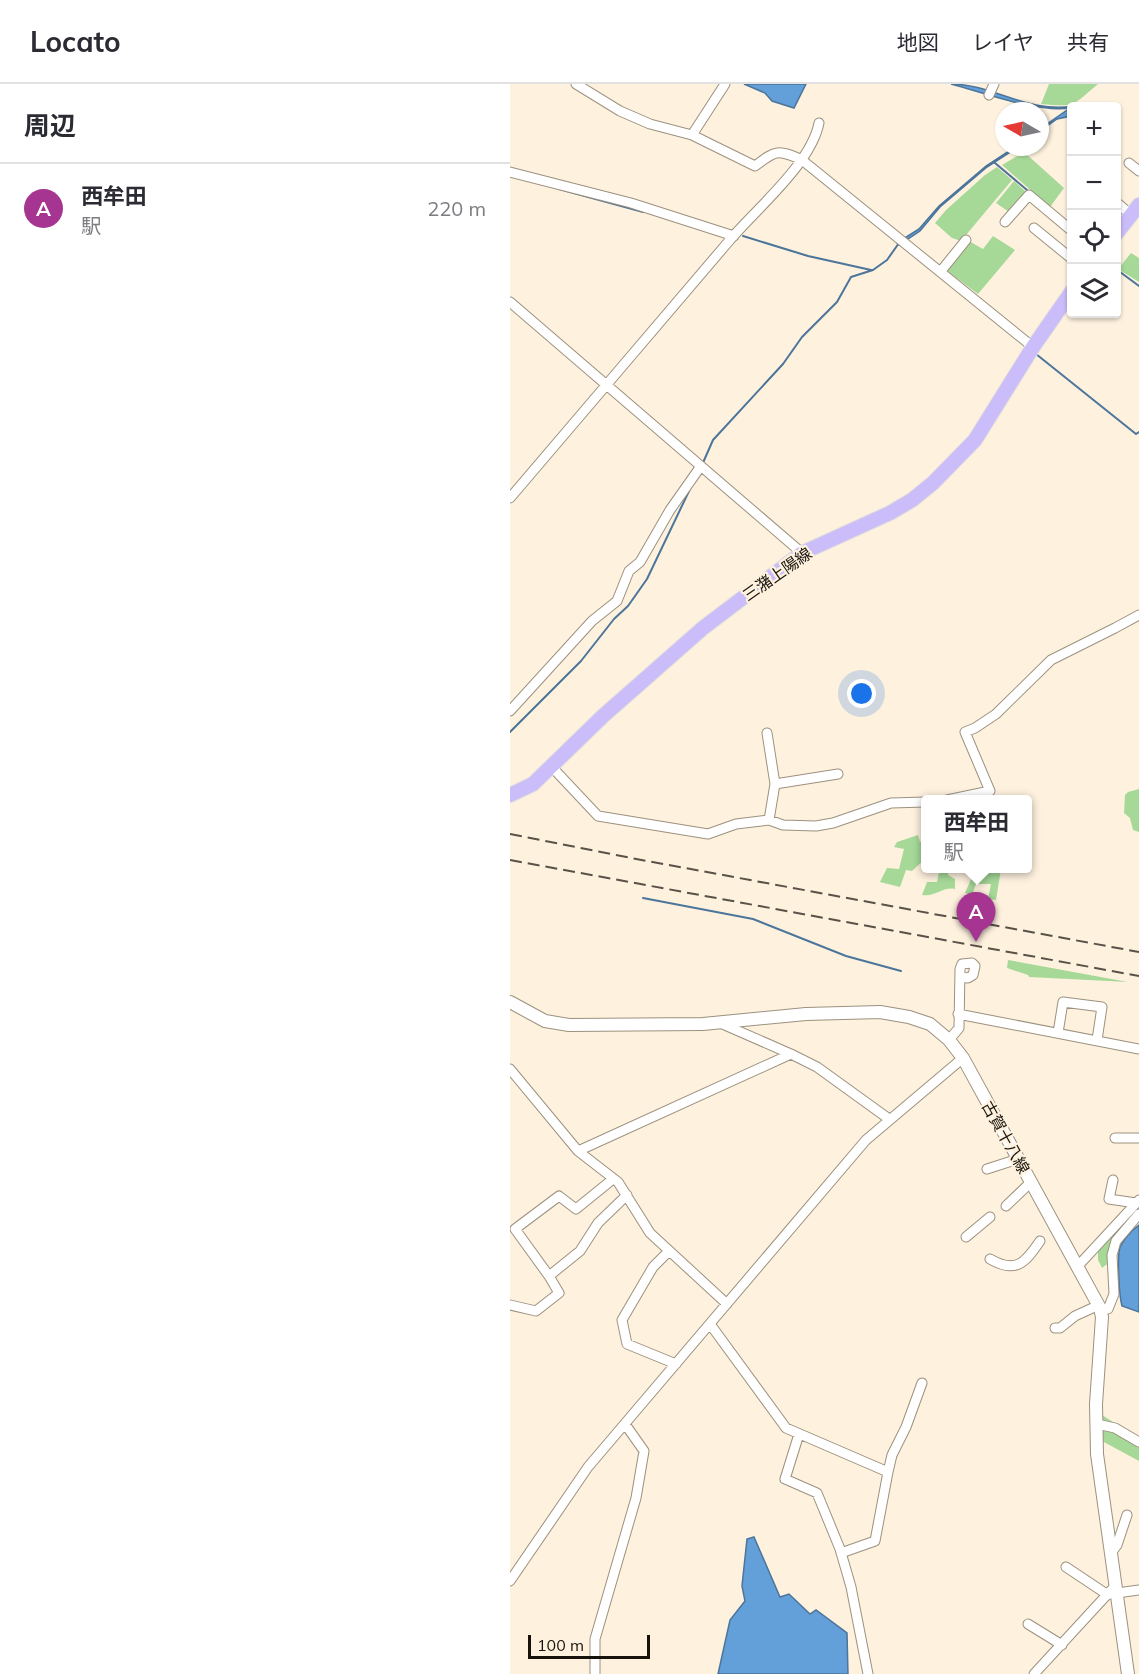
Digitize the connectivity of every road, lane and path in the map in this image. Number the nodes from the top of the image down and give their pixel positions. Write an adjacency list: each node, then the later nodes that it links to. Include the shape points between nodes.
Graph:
1 (576, 84): 6 (street, via 620,111)
2 (725, 84): 6 (street)
3 (994, 84): 4 (street)
4 (989, 95)
5 (819, 123): 7 (street)
6 (692, 135): 7 (street, via 755,166 772,153)
7 (802, 160): 17 (street); 20 (street)
8 (1129, 163): 10 (street)
9 (510, 171): 17 (street)
10 (1139, 171)
11 (1121, 204): 12 (street)
12 (1135, 210): 15 (main road)
13 (1005, 222): 16 (street, via 1029,195)
14 (1034, 228): 19 (street)
15 (1121, 228)
16 (1067, 229)
17 (734, 236): 24 (street)
18 (966, 240): 20 (street)
19 (1067, 256)
20 (941, 272): 23 (street)
21 (1067, 297): 23 (main road, 三潴上陽線)
22 (510, 302): 24 (street)
23 (1033, 347): 27 (main road, 三潴上陽線, via 975,440 933,483 890,513)
24 (607, 384): 25 (street); 26 (street)
25 (701, 466): 27 (street); 29 (street, via 640,562 630,571 617,601 592,621)
26 (510, 498)
27 (802, 553): 31 (main road, 三潴上陽線, via 703,628)
28 (1139, 615): 35 (street, via 1050,660 996,714 965,732 990,791)
29 (510, 711)
30 (767, 733): 33 (street)
31 (550, 765): 34 (main road, 三潴上陽線, via 533,784); 37 (street, via 598,816 609,819 708,834 736,824)
32 (838, 774): 33 (street)
33 (775, 784): 37 (street)
34 (510, 795)
35 (971, 795)
36 (921, 802): 37 (street, via 891,803 816,826 783,825)
37 (769, 820)
38 (960, 977): 40 (street)
39 (510, 1002): 41 (main road, 古賀十八線, via 545,1021 569,1025)
40 (958, 1014): 42 (street); 43 (street, via 959,1028)
41 (720, 1023): 43 (main road, 古賀十八線, via 799,1014 880,1012 930,1024); 46 (street)
42 (1058, 1033): 44 (street); 44 (street, via 1063,1002 1101,1007)
43 (949, 1040): 47 (main road, 古賀十八線)
44 (1097, 1040): 45 (street)
45 (1139, 1047)
46 (791, 1054): 49 (street, via 817,1067); 52 (street)
47 (963, 1058): 49 (street); 53 (main road, 古賀十八線)
48 (510, 1069): 52 (street)
49 (890, 1119): 69 (street, via 866,1140)
50 (1115, 1138): 51 (street)
51 (1139, 1138)
52 (578, 1151): 55 (street)
53 (1018, 1159): 54 (street); 57 (main road, 古賀十八線)
54 (987, 1169)
55 (613, 1179): 58 (street); 68 (street, via 576,1209 559,1197 515,1229)
56 (1113, 1180): 59 (street, via 1109,1199)
57 (1031, 1182): 60 (street); 67 (main road, 古賀十八線)
58 (627, 1195): 65 (street, via 650,1233); 68 (street, via 598,1222 580,1251)
59 (1138, 1202): 67 (street)
60 (1006, 1206)
61 (1139, 1214): 71 (street, via 1116,1241 1112,1254 1114,1294)
62 (990, 1217): 63 (street)
63 (966, 1237)
64 (1040, 1241): 66 (street, via 1022,1263 1007,1266)
65 (668, 1252): 69 (street); 74 (street, via 652,1267 622,1320 627,1344)
66 (990, 1259)
67 (1077, 1267): 71 (main road, 古賀十八線)
68 (549, 1276): 70 (street, via 560,1293 536,1311)
69 (727, 1304): 72 (street)
70 (510, 1305)
71 (1103, 1307): 73 (street); 77 (main road, 古賀十八線)
72 (710, 1324): 74 (street); 78 (street, via 786,1428)
73 (1054, 1328)
74 (676, 1364): 76 (street)
75 (922, 1383): 80 (street)
76 (625, 1424): 85 (street, via 588,1467); 90 (street, via 644,1451 636,1498 595,1639)
77 (1097, 1424): 79 (street, via 1115,1428); 83 (main road, 古賀十八線, via 1097,1454)
78 (799, 1434): 80 (street); 82 (street, via 785,1479 817,1493)
79 (1139, 1442)
80 (888, 1472): 82 (street, via 875,1541)
81 (1127, 1515): 83 (street)
82 (841, 1553): 91 (street)
83 (1111, 1553): 87 (main road, 古賀十八線)
84 (1066, 1567): 87 (street)
85 (510, 1581)
86 (1139, 1590): 87 (street)
87 (1113, 1591): 89 (street); 93 (main road, 古賀十八線)
88 (1028, 1624): 89 (street)
89 (1062, 1645): 92 (street)
90 (595, 1674)
91 (868, 1674)
92 (1034, 1674)
93 (1128, 1674)

